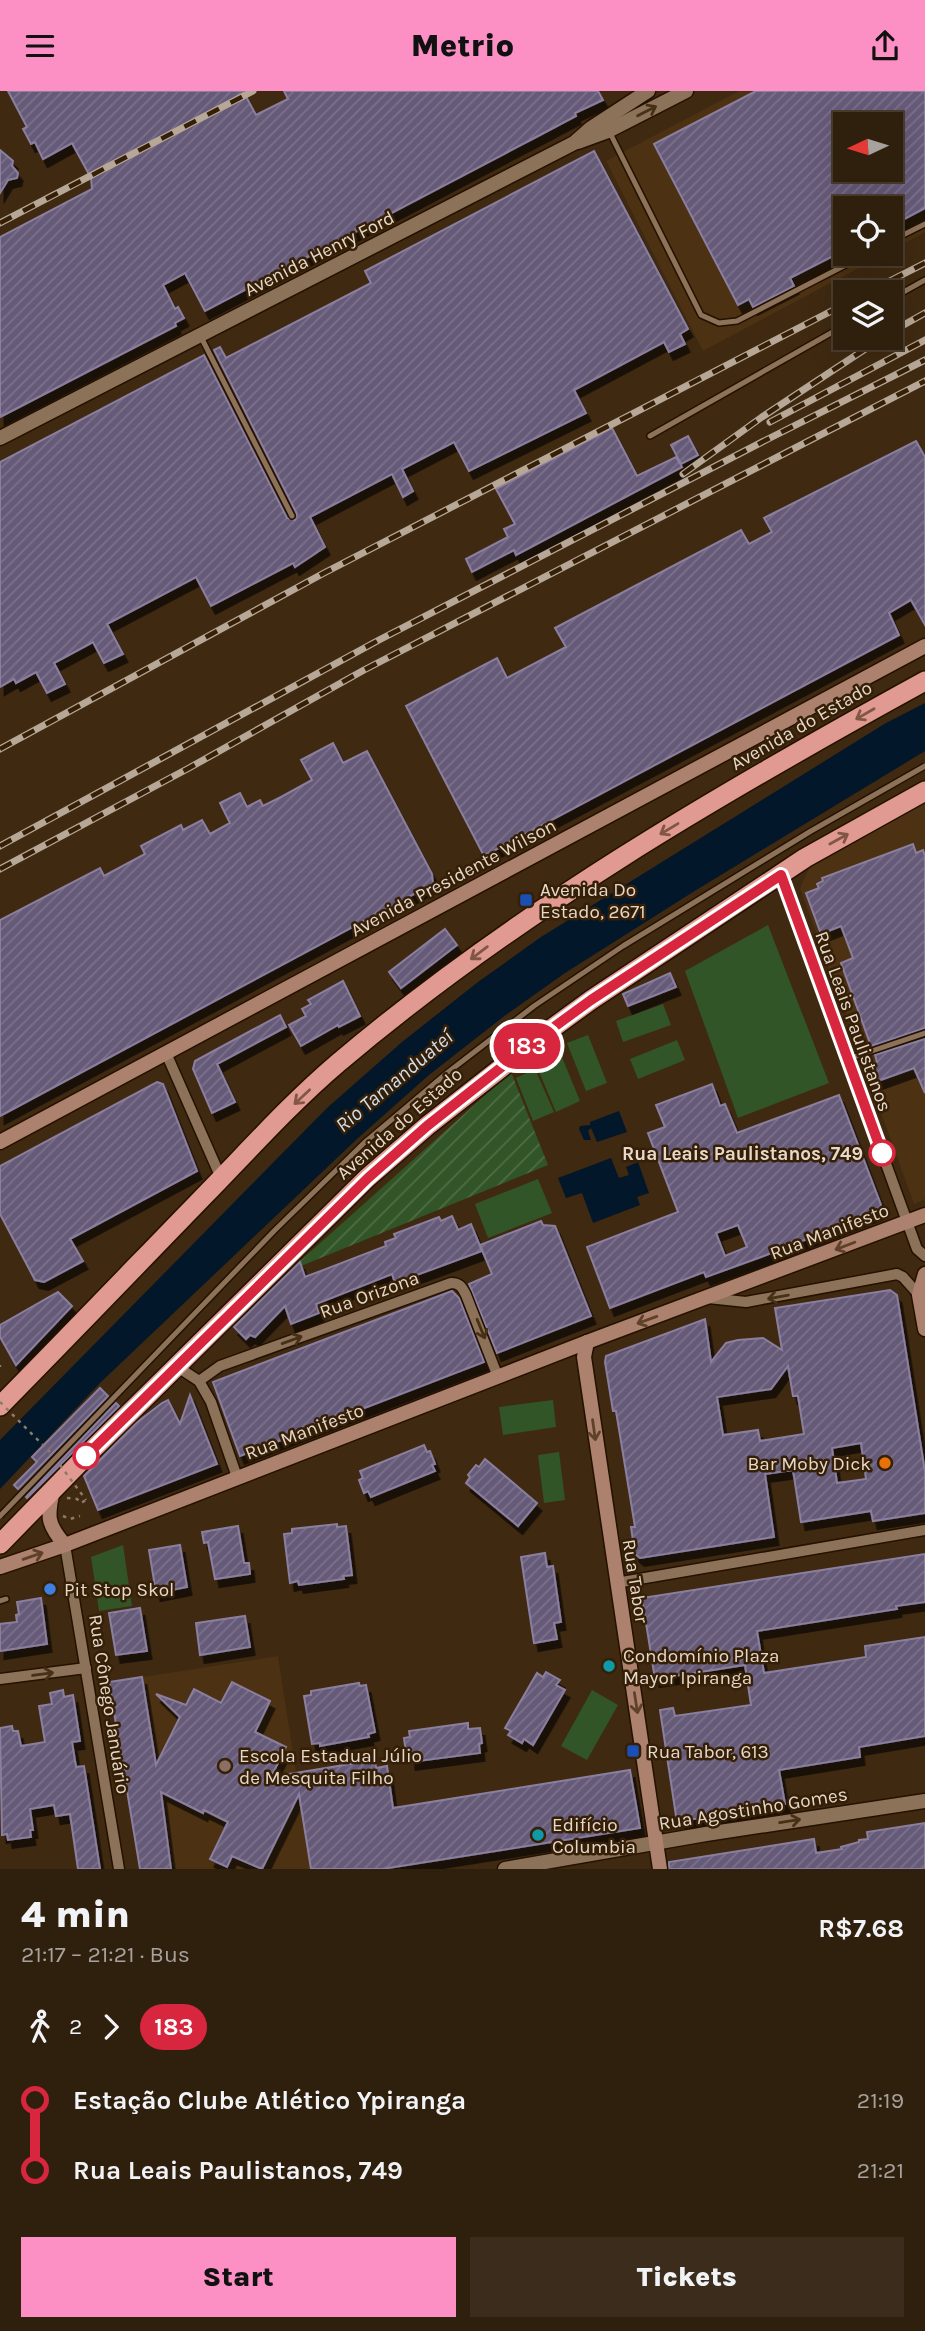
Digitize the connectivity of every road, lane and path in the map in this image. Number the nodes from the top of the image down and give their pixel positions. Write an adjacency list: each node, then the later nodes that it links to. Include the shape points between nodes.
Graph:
1 (648, 91): 4 (street, Avenida Henry Ford)
2 (686, 91): 3 (street, one-way to 2)
3 (608, 131): 4 (street); 7 (lane, via 701,315 719,323 737,321)
4 (574, 143): 11 (street, Avenida Henry Ford)
5 (925, 224): 6 (lane)
6 (903, 235)
7 (844, 266)
8 (925, 280): 9 (lane)
9 (903, 292)
10 (833, 332): 12 (lane)
11 (200, 335): 13 (street, Avenida Henry Ford); 14 (lane)
12 (650, 436)
13 (0, 438)
14 (292, 516)
15 (925, 646): 21 (main road, Avenida Presidente Wilson)
16 (925, 681): 24 (highway, Avenida do Estado, one-way to 24, via 610,865 493,943 336,1065)
17 (925, 766): 42 (lane, bridge, via 622,946 447,1073 364,1143 284,1221)
18 (925, 791): 19 (highway, Avenida do Estado, one-way to 18)
19 (781, 875): 22 (street, Rua Leais Paulistanos); 35 (highway, Avenida do Estado, via 580,1008 427,1126)
20 (925, 1033): 22 (lane)
21 (166, 1053): 23 (main road, Avenida Presidente Wilson); 24 (street)
22 (848, 1059): 26 (street, Rua Leais Paulistanos)
23 (0, 1142)
24 (221, 1178): 38 (highway, Avenida do Estado)
25 (925, 1215): 26 (main road, Rua Manifesto)
26 (908, 1222): 27 (street, Rua Leais Paulistanos, via 917,1249); 30 (main road, Rua Manifesto, one-way to 30)
27 (925, 1256)
28 (925, 1274): 29 (main road)
29 (919, 1295): 30 (street, Rua Manifesto, one-way to 30, via 903,1277 893,1275 746,1302); 31 (main road)
30 (708, 1298): 32 (main road, Rua Manifesto, one-way to 32)
31 (925, 1329)
32 (587, 1342): 33 (main road, Rua Manifesto); 34 (main road, Rua Tabor)
33 (556, 1354): 34 (main road); 36 (main road, Rua Manifesto)
34 (585, 1362): 48 (main road, Rua Tabor, one-way to 48)
35 (176, 1366): 37 (street); 40 (highway, Avenida do Estado)
36 (498, 1377): 37 (street, Rua Orizona, one-way to 36, via 220,1366 451,1283 462,1286); 39 (main road, Rua Manifesto)
37 (199, 1381): 39 (street, via 211,1402)
38 (0, 1404): 40 (path, bridge, via 48,1449 86,1500 81,1503)
39 (237, 1478): 46 (main road, Rua Manifesto)
40 (58, 1497): 45 (highway, Avenida do Estado); 46 (main road, via 47,1515)
41 (61, 1513): 43 (path, via 70,1519)
42 (0, 1516)
43 (80, 1516)
44 (925, 1530): 48 (street)
45 (0, 1544)
46 (65, 1545): 47 (main road, Rua Manifesto, one-way to 46); 49 (street, Rua Cônego Januário)
47 (0, 1567)
48 (616, 1583): 52 (main road, Rua Tabor, one-way to 52)
49 (86, 1668): 50 (street, one-way to 49); 53 (street, Rua Cônego Januário)
50 (0, 1679)
51 (925, 1801): 52 (street, Rua Agostinho Gomes, one-way to 51)
52 (655, 1842): 54 (street, Rua Agostinho Gomes); 55 (main road, Rua Tabor)
53 (119, 1869)
54 (505, 1869)
55 (660, 1869)

